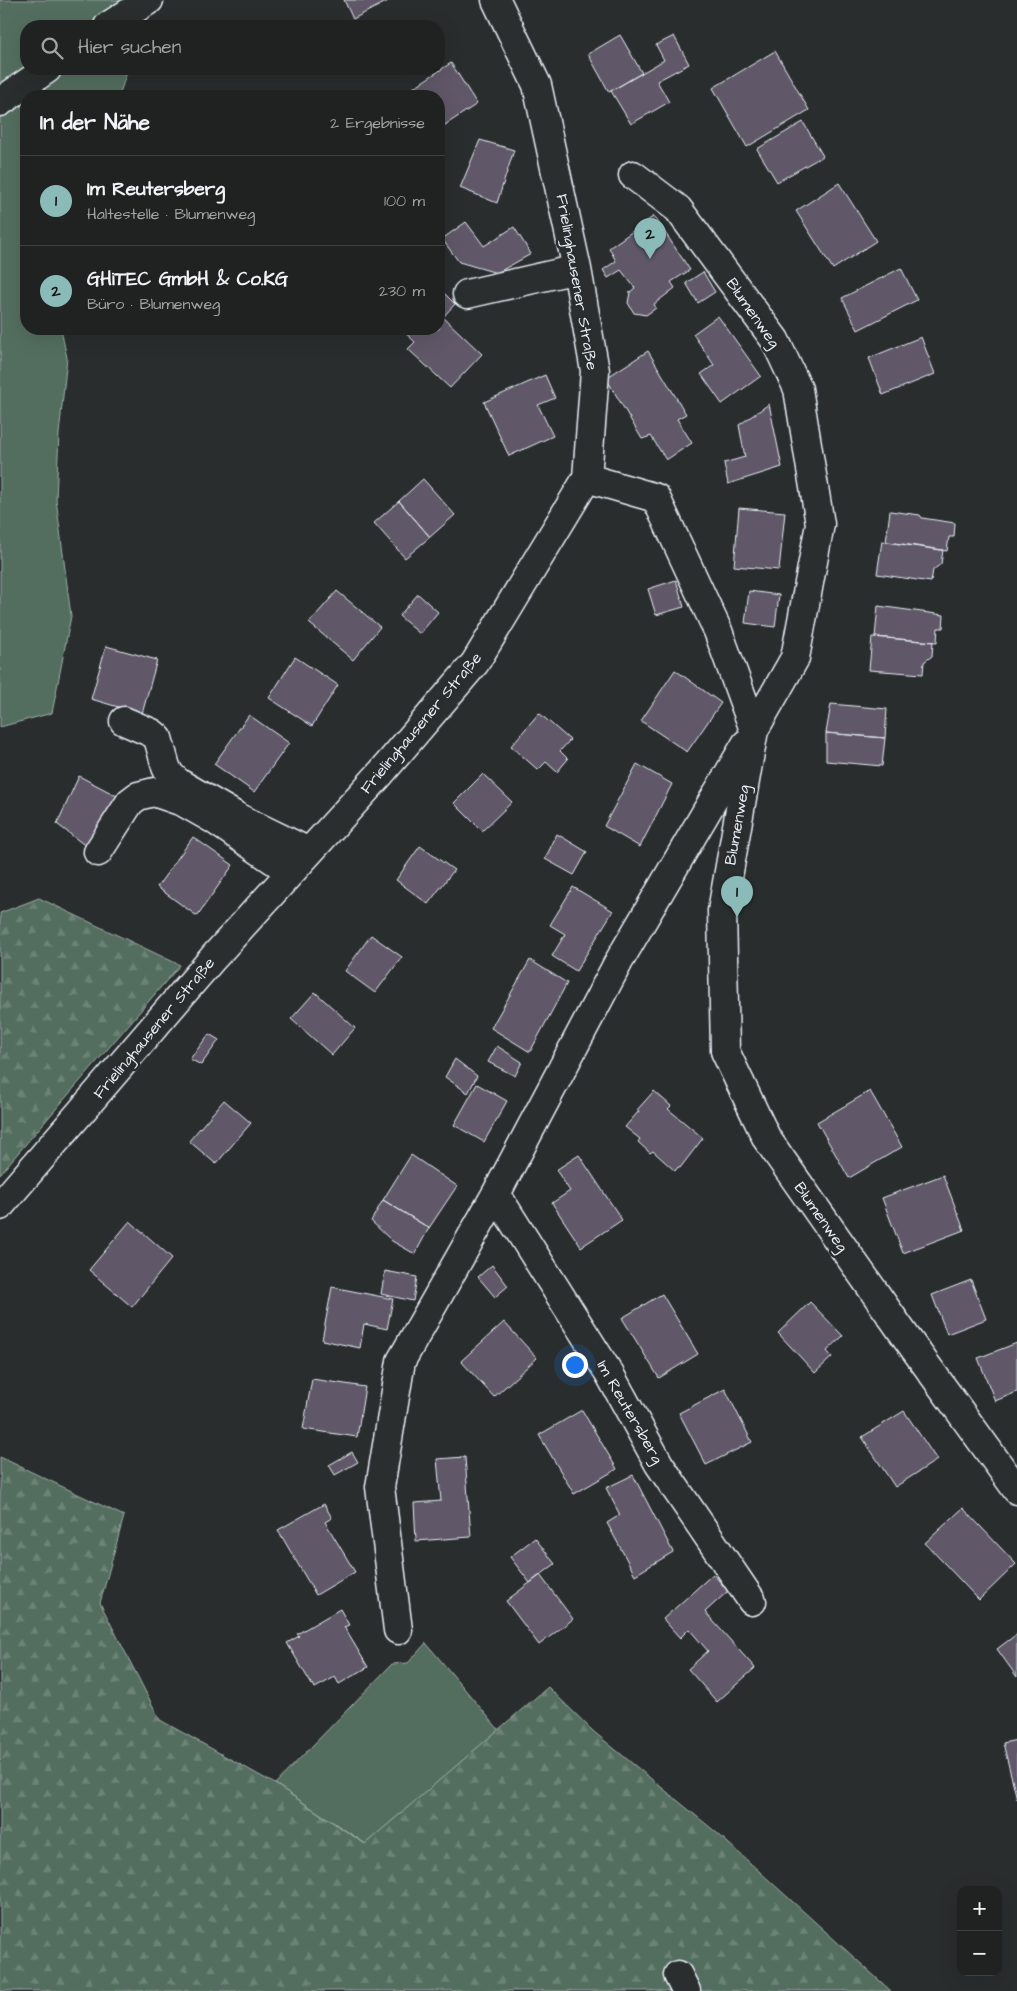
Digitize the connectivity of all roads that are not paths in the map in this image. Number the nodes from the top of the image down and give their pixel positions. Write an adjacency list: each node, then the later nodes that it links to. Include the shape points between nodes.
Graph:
1 (149, 0): 3 (street)
2 (496, 0): 7 (street, Frielinghausener Straße, via 537,85)
3 (117, 20)
4 (38, 75): 5 (street)
5 (0, 102)
6 (632, 175): 11 (street, Blumenweg, via 678,209 774,340 798,389 820,524 794,658)
7 (577, 269): 8 (street); 9 (street, Frielinghausener Straße, via 595,371)
8 (467, 294)
9 (587, 478): 11 (street, via 656,498 718,630); 13 (street, Frielinghausener Straße, via 475,663)
10 (124, 721): 13 (street, via 158,738 166,767 178,783 242,820)
11 (754, 730): 15 (street, via 619,961); 17 (street, Blumenweg, via 722,911 725,1052 767,1139)
12 (98, 852): 14 (street, via 130,802 154,792 183,802 213,819)
13 (309, 852): 14 (street, Frielinghausener Straße)
14 (291, 872): 16 (street, Frielinghausener Straße)
15 (496, 1194): 18 (street, Im Reutersberg, via 609,1373 659,1464); 19 (street, via 401,1361 380,1487)
16 (0, 1206)
17 (1017, 1490)
18 (752, 1601)
19 (398, 1630)

